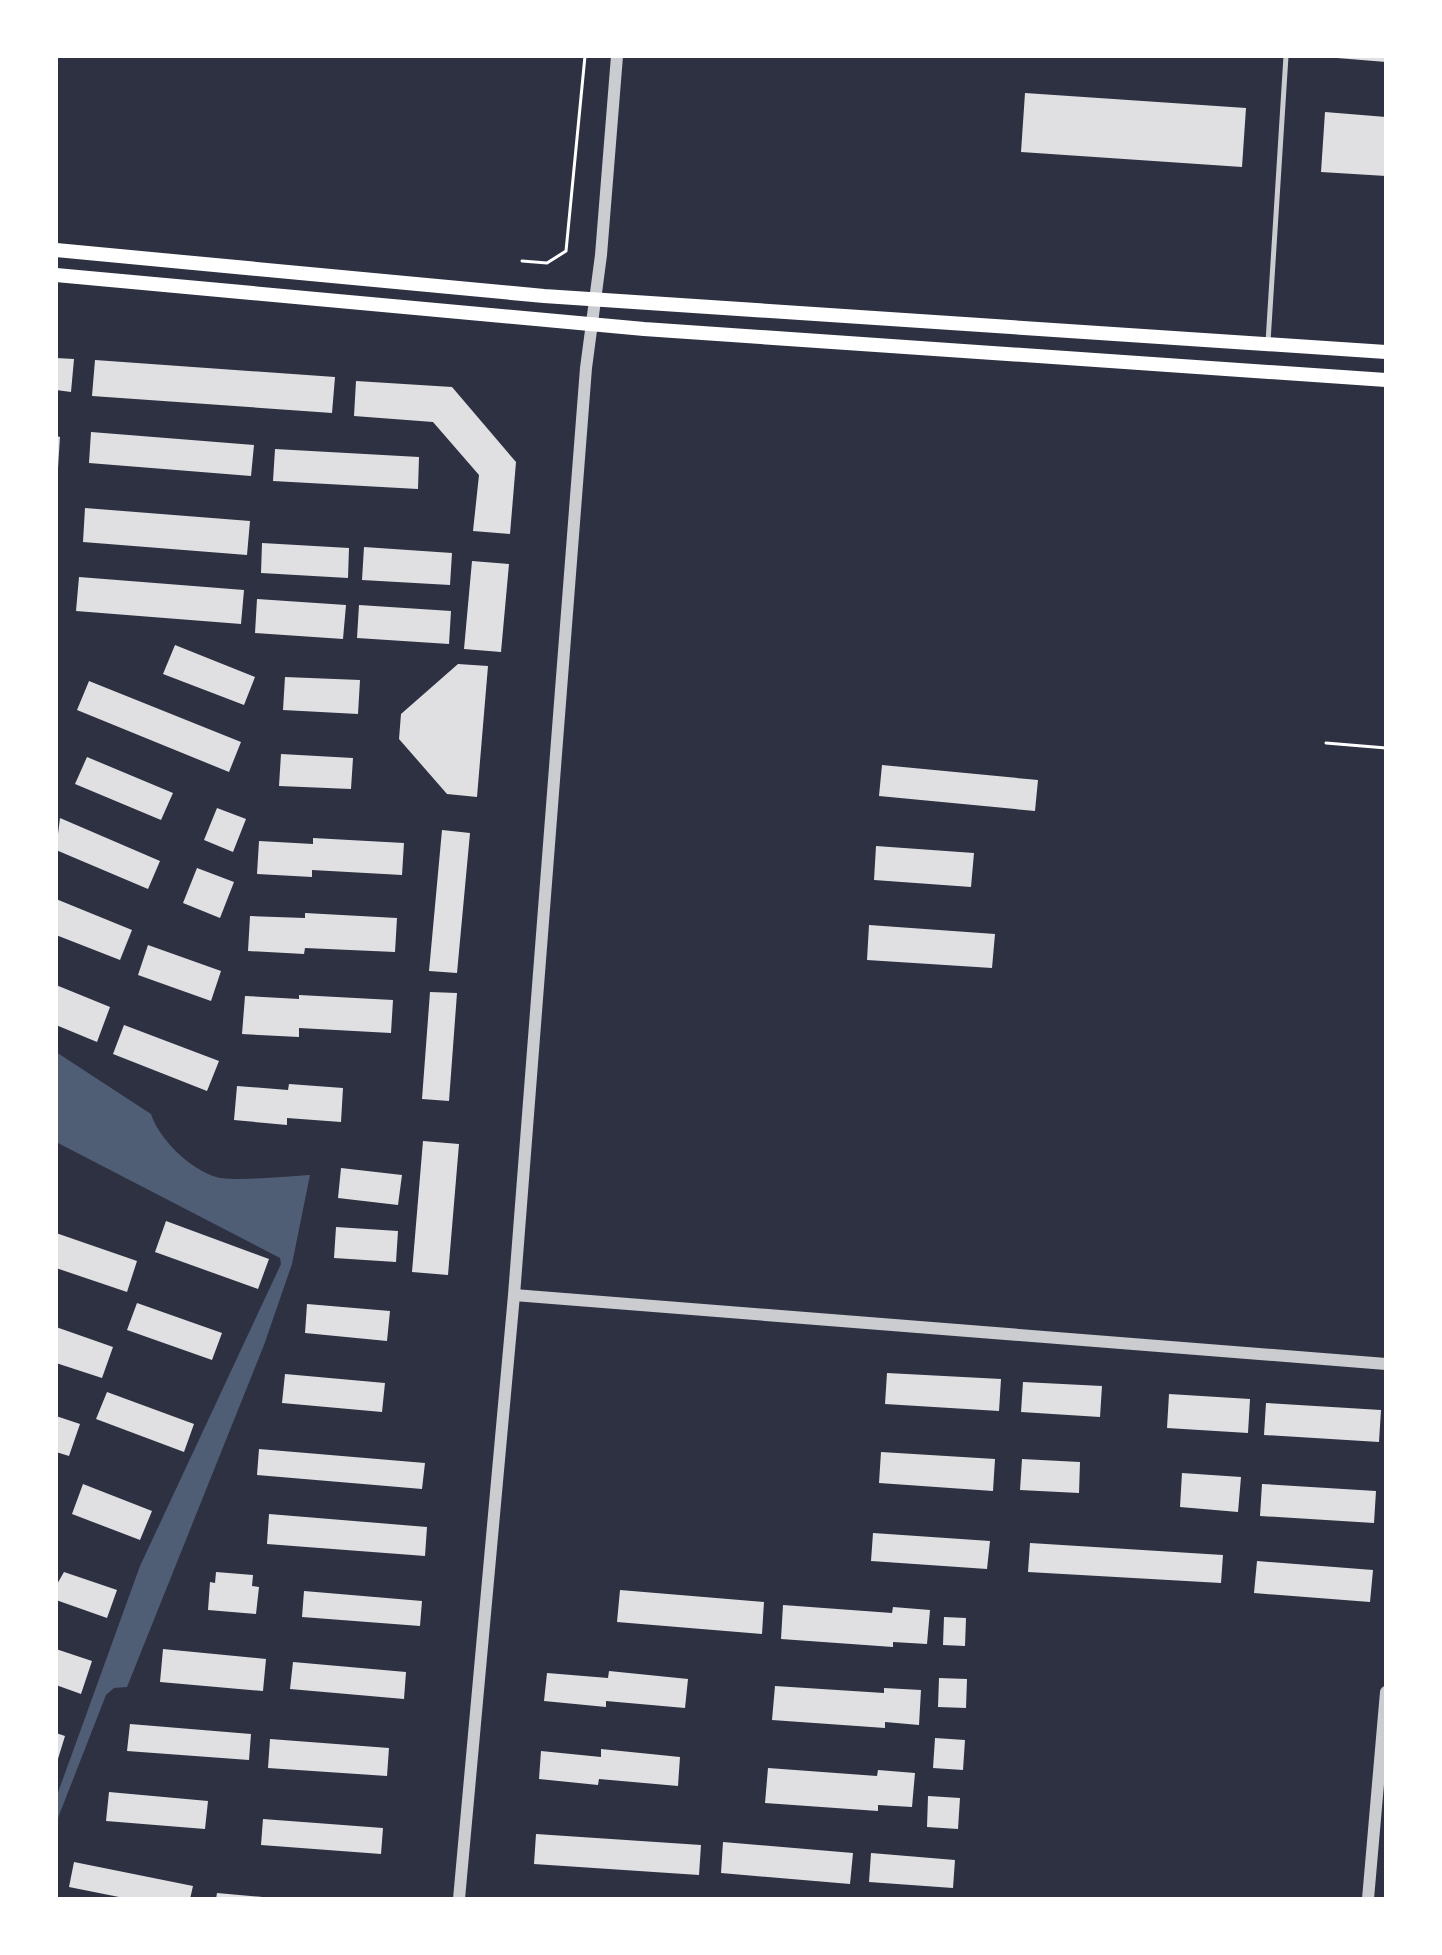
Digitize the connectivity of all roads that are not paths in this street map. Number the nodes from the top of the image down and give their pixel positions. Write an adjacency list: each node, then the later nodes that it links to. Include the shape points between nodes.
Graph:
1 (617, 56): 5 (street)
2 (1286, 56): 7 (lane)
3 (56, 250): 5 (main road)
4 (56, 275): 6 (main road)
5 (595, 300): 6 (street); 7 (main road)
6 (592, 325): 9 (main road); 10 (street)
7 (1268, 344): 8 (main road)
8 (1386, 352)
9 (1386, 380)
10 (514, 1295): 11 (street); 13 (street)
11 (1386, 1364)
12 (1386, 1692): 14 (street)
13 (459, 1899)
14 (1368, 1899)

